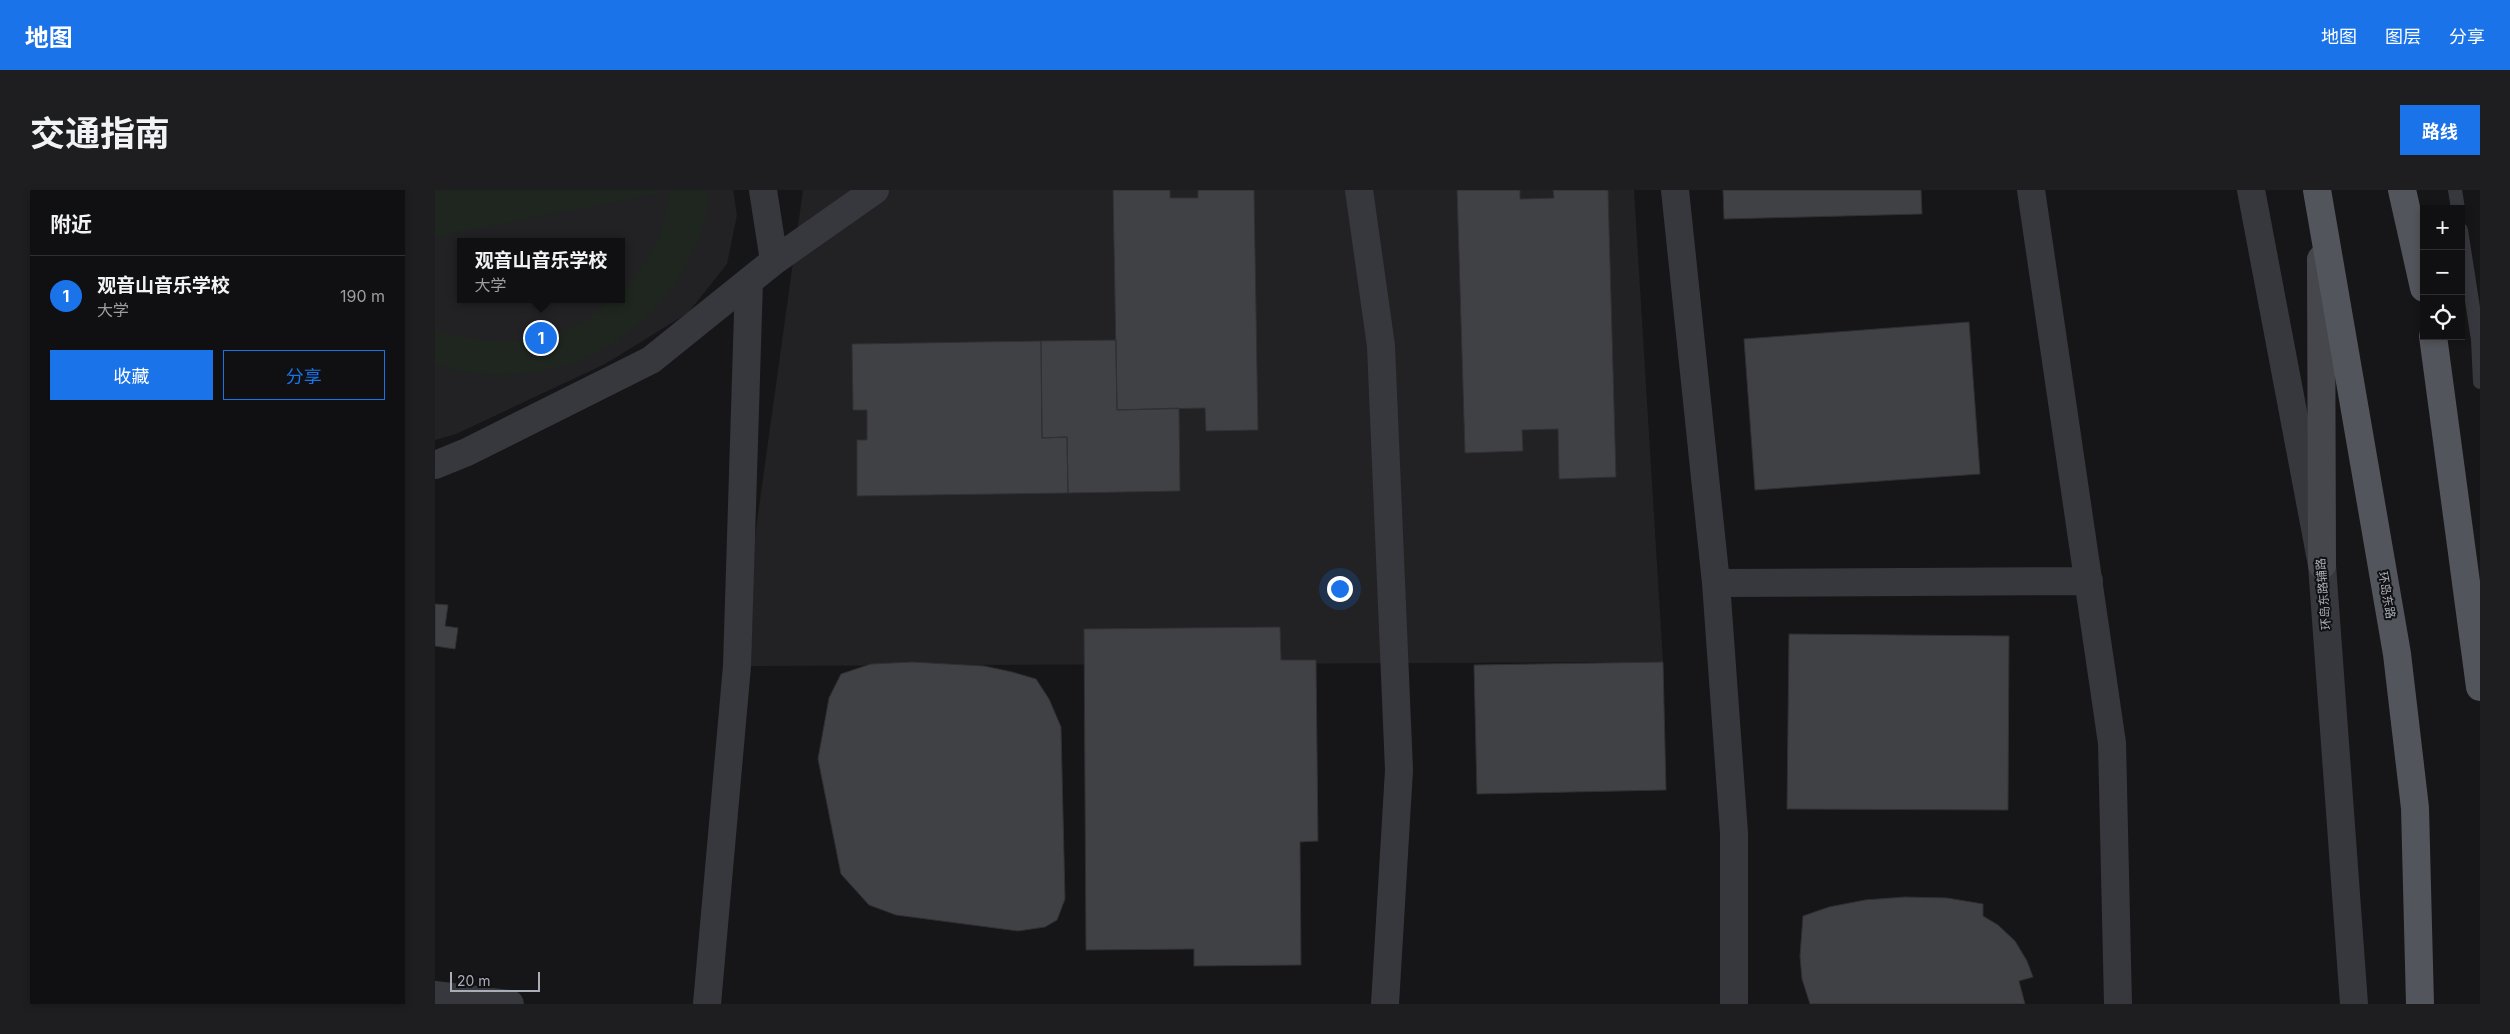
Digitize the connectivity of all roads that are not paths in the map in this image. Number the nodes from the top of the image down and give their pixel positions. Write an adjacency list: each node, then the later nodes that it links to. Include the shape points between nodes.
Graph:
1 (763, 190): 12 (street)
2 (875, 190): 12 (street)
3 (1359, 190): 25 (street, via 1381,346 1399,770)
4 (1675, 190): 20 (street)
5 (2031, 190): 19 (street)
6 (2251, 190): 18 (street, 环岛东路辅路)
7 (2401, 190): 13 (main road)
8 (2455, 190): 10 (lane)
9 (2319, 197): 18 (main road); 29 (main road, 环岛东路, via 2397,654 2415,808)
10 (2457, 205)
11 (2464, 250): 16 (lane, via 2478,340)
12 (774, 261): 14 (street)
13 (2420, 271)
14 (749, 281): 17 (street, via 651,360); 24 (street, via 737,666)
15 (2434, 340): 21 (main road)
16 (2480, 382)
17 (435, 465)
18 (2322, 565): 28 (street, 环岛东路辅路)
19 (2089, 581): 20 (street); 27 (street, via 2112,743)
20 (1716, 583): 26 (street, via 1734,833)
21 (2480, 687)
22 (435, 995): 23 (street)
23 (510, 1004)
24 (707, 1004)
25 (1385, 1004)
26 (1734, 1004)
27 (2118, 1004)
28 (2354, 1004)
29 (2420, 1004)

